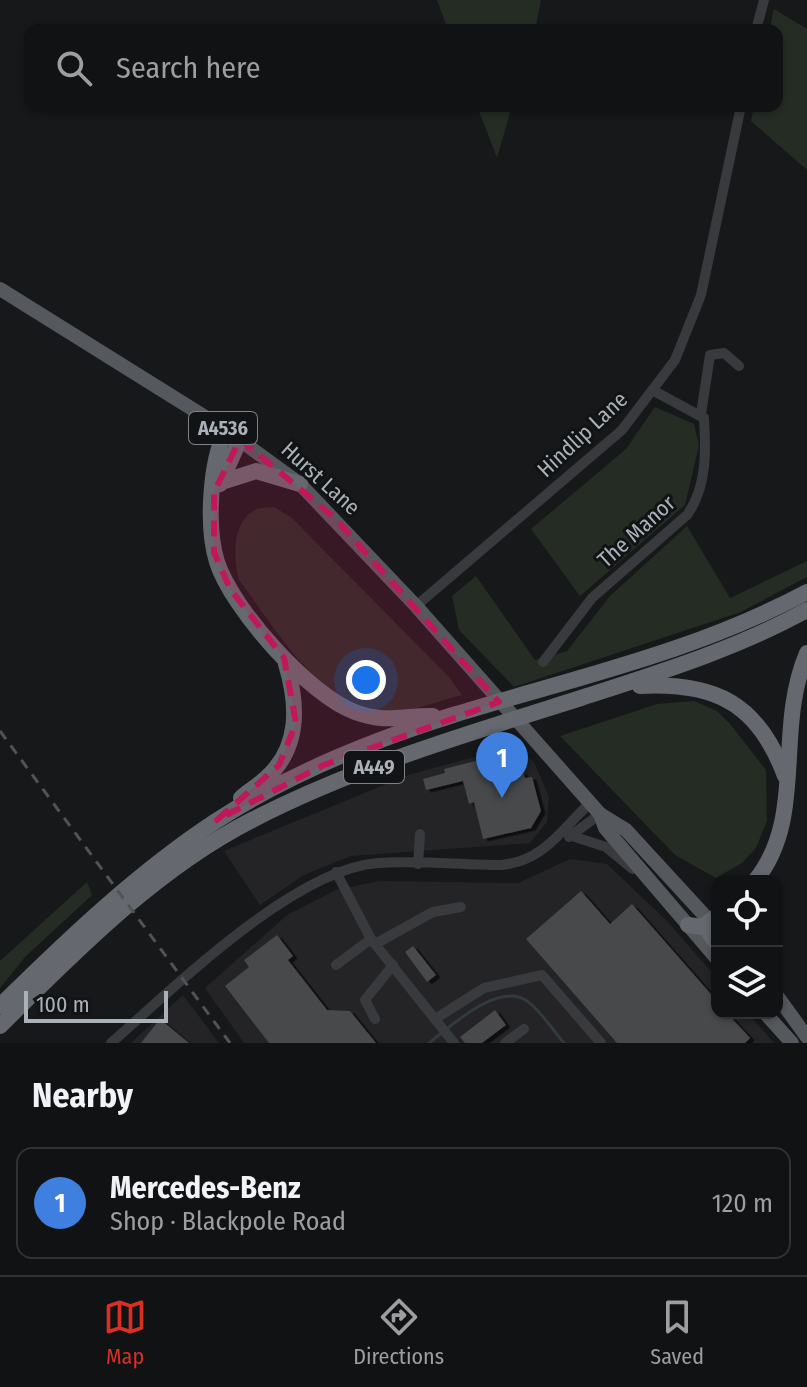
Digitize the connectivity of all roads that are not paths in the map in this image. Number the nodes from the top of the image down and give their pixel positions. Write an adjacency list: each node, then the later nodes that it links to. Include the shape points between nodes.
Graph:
1 (764, 0): 2 (street)
2 (758, 24)
3 (740, 112): 6 (street, Hindlip Lane, via 701,295 675,360)
4 (0, 289): 8 (main road, Hurst Lane / A4536)
5 (739, 366): 7 (street, The Manor, via 724,353 710,355)
6 (654, 391): 7 (street); 13 (street, Hindlip Lane, via 622,430)
7 (701, 414): 17 (street, The Manor, via 704,445 697,501 592,598)
8 (226, 430): 9 (main road, Hurst Lane / A4536); 11 (highway, via 216,462)
9 (240, 439): 10 (main road, Hurst Lane / A4536); 11 (highway)
10 (300, 484): 11 (highway, via 256,471); 13 (main road, Hurst Lane / A4536)
11 (218, 487): 16 (highway, via 211,537 218,566)
12 (807, 592): 19 (highway, A449, via 653,658)
13 (416, 606): 21 (main road, Hurst Lane / A4536)
14 (807, 610): 18 (highway, A449, via 742,641)
15 (807, 653): 20 (highway, via 790,716)
16 (284, 658): 19 (highway, via 319,694 357,713 386,720); 22 (highway, via 294,690 296,723 287,751 266,779)
17 (543, 662)
18 (620, 686): 20 (highway, via 680,685 730,701 770,740); 43 (highway, A449, via 403,756 249,821 120,913)
19 (451, 716): 22 (highway, A449, via 324,765)
20 (789, 785): 29 (highway, via 782,837)
21 (595, 809): 24 (street); 25 (street); 28 (main road, A4536); 31 (main road, A4536, via 626,830)
22 (217, 820): 39 (highway, A449, via 153,867)
23 (420, 834): 26 (street)
24 (572, 836): 25 (street); 28 (street, via 606,847)
25 (559, 839): 26 (street, via 529,859 510,864)
26 (418, 864): 27 (street, via 377,863)
27 (336, 872): 34 (street); 47 (street, via 277,903)
28 (645, 875): 33 (main road, A4536)
29 (760, 875)
30 (461, 907): 34 (street, via 433,912)
31 (711, 919)
32 (711, 924): 33 (highway)
33 (688, 925): 35 (main road)
34 (373, 942): 36 (street); 37 (street)
35 (711, 952)
36 (336, 965)
37 (393, 965): 40 (street, via 365,1000); 41 (street)
38 (783, 1004): 45 (main road)
39 (0, 1006)
40 (375, 1019)
41 (435, 1019): 46 (street); 49 (street, via 484,988 542,975)
42 (770, 1019): 50 (main road)
43 (0, 1026)
44 (524, 1029): 48 (street)
45 (807, 1037)
46 (453, 1042)
47 (111, 1043)
48 (505, 1043)
49 (601, 1043)
50 (792, 1043)

